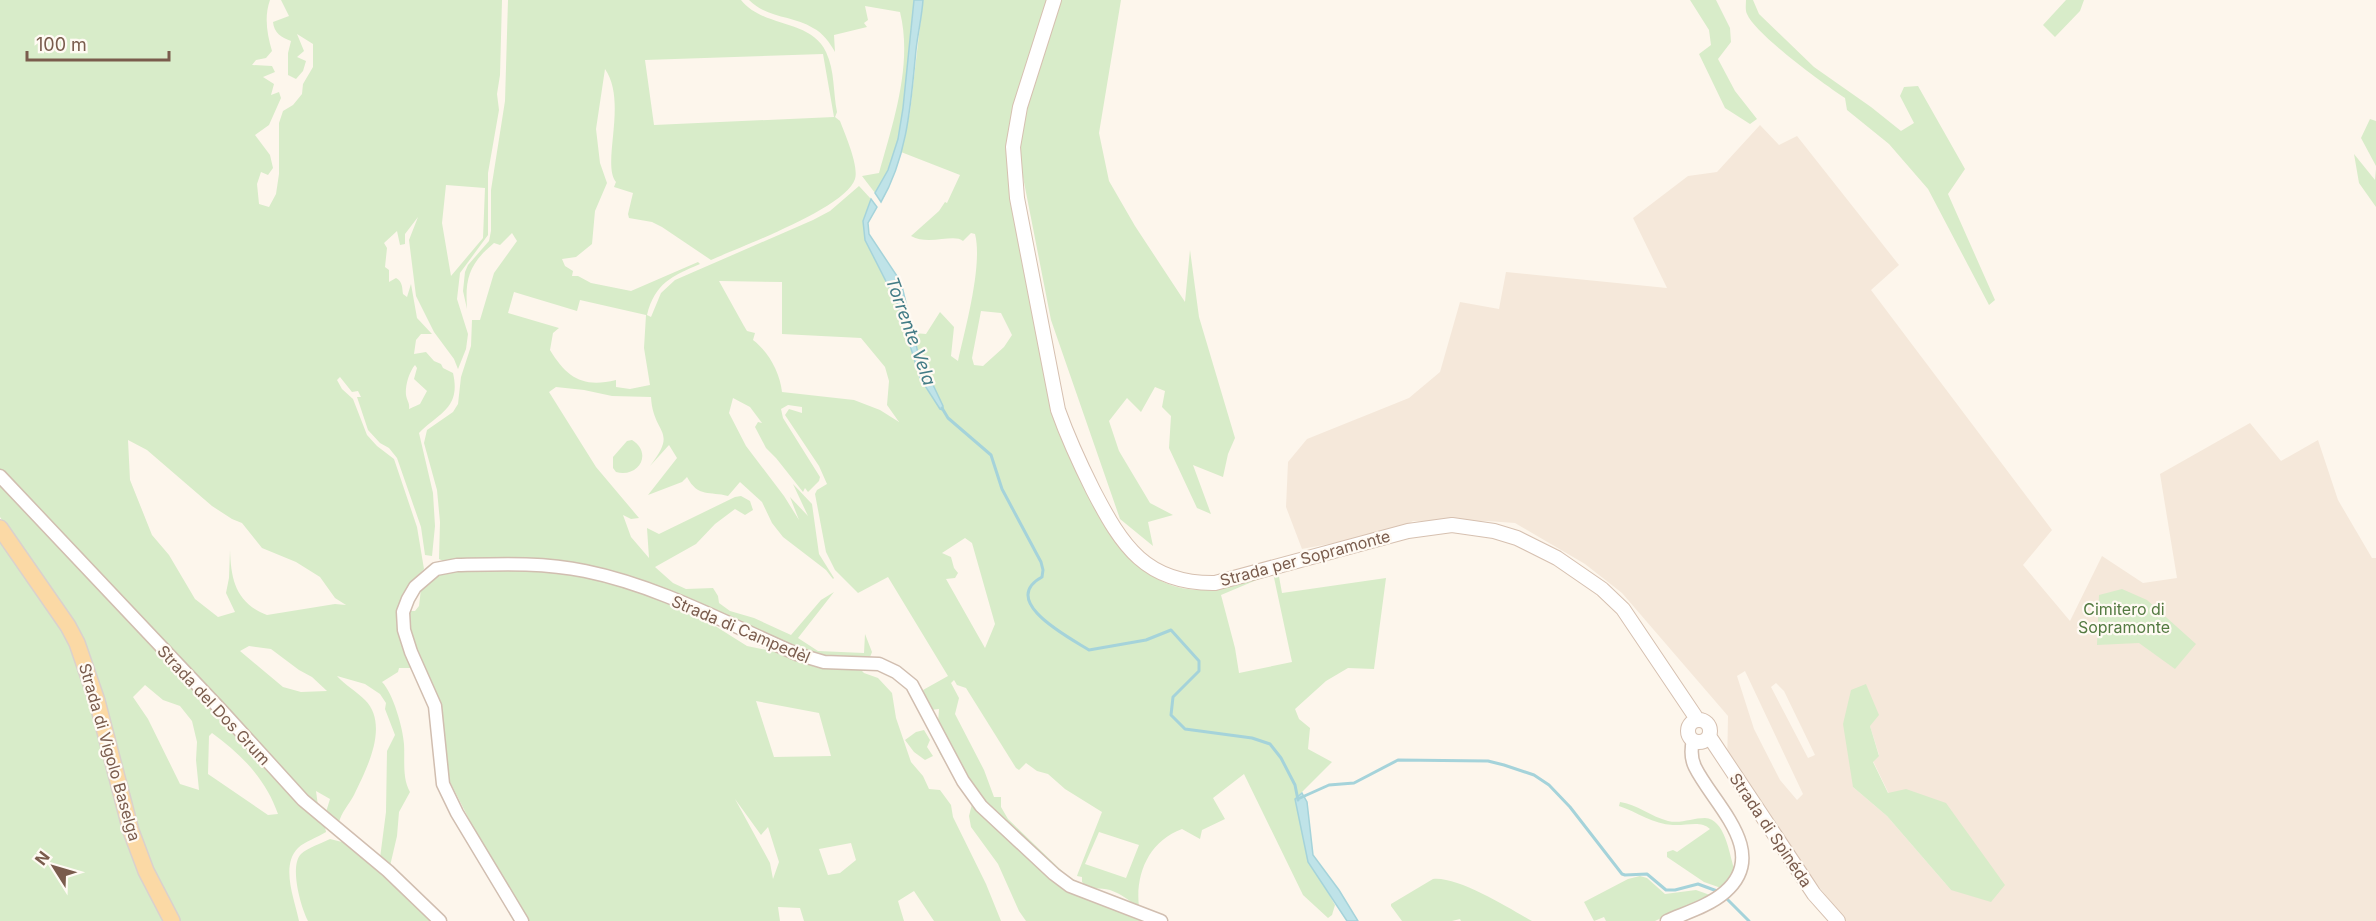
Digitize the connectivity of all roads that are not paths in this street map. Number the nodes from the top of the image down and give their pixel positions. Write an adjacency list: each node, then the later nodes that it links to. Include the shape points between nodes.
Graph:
1 (1054, 0): 4 (main road, Strada per Sopramonte, via 1020,107 1013,147 1017,198 1058,410 1093,489 1132,554 1178,580 1215,583 1408,531 1452,525 1494,531 1557,558 1602,589 1623,609)
2 (0, 476): 8 (street, Strada del Dos Grum, via 303,800 388,871)
3 (0, 528): 7 (main road, Strada di Vigolo Baselga, via 77,643 98,701 131,831)
4 (1697, 719): 5 (main road, via 1709,726); 6 (main road, via 1687,731)
5 (1709, 736): 6 (main road, via 1702,742); 12 (main road, Strada di Spinéda, via 1814,894)
6 (1693, 740): 11 (street, via 1694,766 1740,839 1742,862 1726,892)
7 (172, 921)
8 (440, 921)
9 (522, 921): 10 (street, Strada di Campedèl, via 443,784 435,706 403,625 408,598 436,569 457,565 585,571 676,600 816,661 887,667 912,685 963,781 981,806 1008,832 1060,880)
10 (1161, 921)
11 (1667, 921)
12 (1838, 921)

